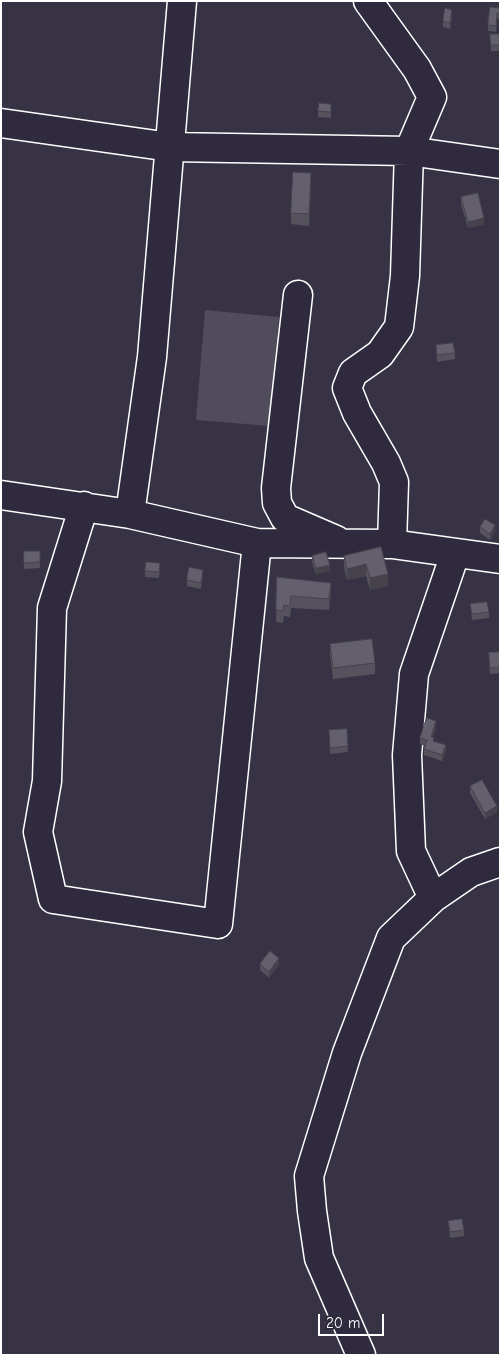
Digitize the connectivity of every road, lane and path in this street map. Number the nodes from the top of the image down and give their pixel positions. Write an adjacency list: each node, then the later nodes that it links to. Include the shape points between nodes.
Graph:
1 (182, 1): 4 (street)
2 (368, 1): 5 (street, via 417,69 432,97)
3 (1, 123): 4 (street)
4 (170, 147): 5 (street); 10 (street, via 152,357)
5 (409, 151): 6 (street); 12 (street, via 405,276 399,327 380,354 354,372 347,388 394,482)
6 (500, 164)
7 (298, 295): 13 (street, via 276,488 277,504 285,518)
8 (1, 496): 9 (street)
9 (84, 506): 10 (street); 11 (street, via 52,608 48,781 38,832 53,899 218,924)
10 (130, 514): 11 (street)
11 (257, 543): 13 (street)
12 (392, 544): 13 (street); 14 (street)
13 (346, 545)
14 (454, 554): 15 (street); 17 (street, via 414,674 407,756 411,851)
15 (500, 559)
16 (500, 862): 17 (street, via 471,872)
17 (433, 898): 18 (street, via 391,938 347,1053 309,1176 320,1258)
18 (361, 1355)

